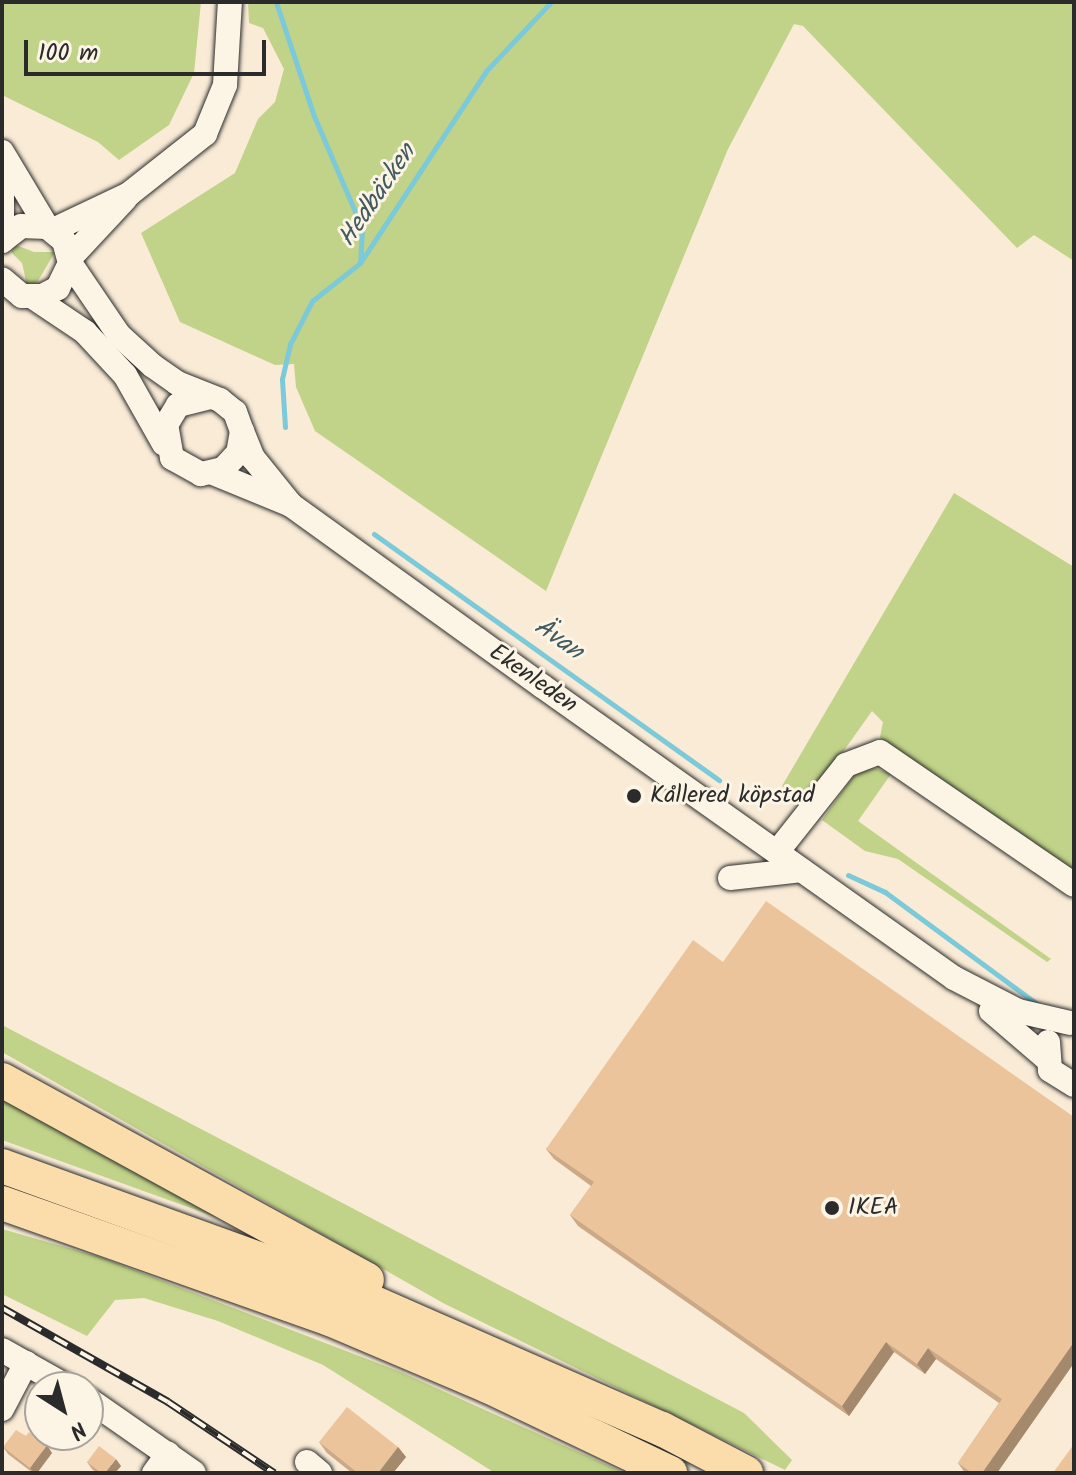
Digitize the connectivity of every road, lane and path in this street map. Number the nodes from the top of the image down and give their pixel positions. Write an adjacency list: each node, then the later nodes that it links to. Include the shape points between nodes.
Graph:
1 (230, 2): 4 (street, via 226,73 214,119 194,145)
2 (2, 152): 5 (street)
3 (2, 176): 6 (street)
4 (129, 194): 5 (street); 7 (street)
5 (50, 228): 6 (street, via 21,226); 7 (street)
6 (2, 241)
7 (70, 261): 9 (street, via 58,288); 10 (street, via 119,335 177,383)
8 (2, 279): 9 (street)
9 (19, 298): 12 (street, via 85,332 125,375)
10 (211, 397): 11 (street, via 229,405); 12 (street, via 178,405 166,425)
11 (242, 431): 13 (street, via 232,462); 14 (street, Ekenleden, via 253,458)
12 (166, 448): 13 (street, via 190,472)
13 (213, 473): 14 (street, Ekenleden)
14 (291, 505): 15 (street, Ekenleden)
15 (777, 852): 16 (street, Ekenleden); 18 (street, via 846,765 880,752)
16 (802, 870): 17 (street); 19 (street, Ekenleden)
17 (730, 878)
18 (1074, 885)
19 (954, 978): 20 (street, Ekenleden, via 1018,1011); 21 (street, Ekenleden)
20 (1072, 1023): 21 (street, Ekenleden, via 1049,1040)
21 (1046, 1058): 23 (street, Ekenleden, via 1056,1077)
22 (2, 1080): 27 (highway)
23 (1074, 1085)
24 (2, 1166): 27 (highway, via 201,1235)
25 (2, 1203): 34 (highway, via 330,1319 488,1386)
26 (2, 1350): 28 (street)
27 (503, 1357): 35 (highway)
28 (26, 1363): 29 (street); 30 (street)
29 (40, 1371)
30 (2, 1409)
31 (104, 1413): 32 (street)
32 (161, 1463): 33 (street)
33 (194, 1473)
34 (670, 1473)
35 (746, 1473)

